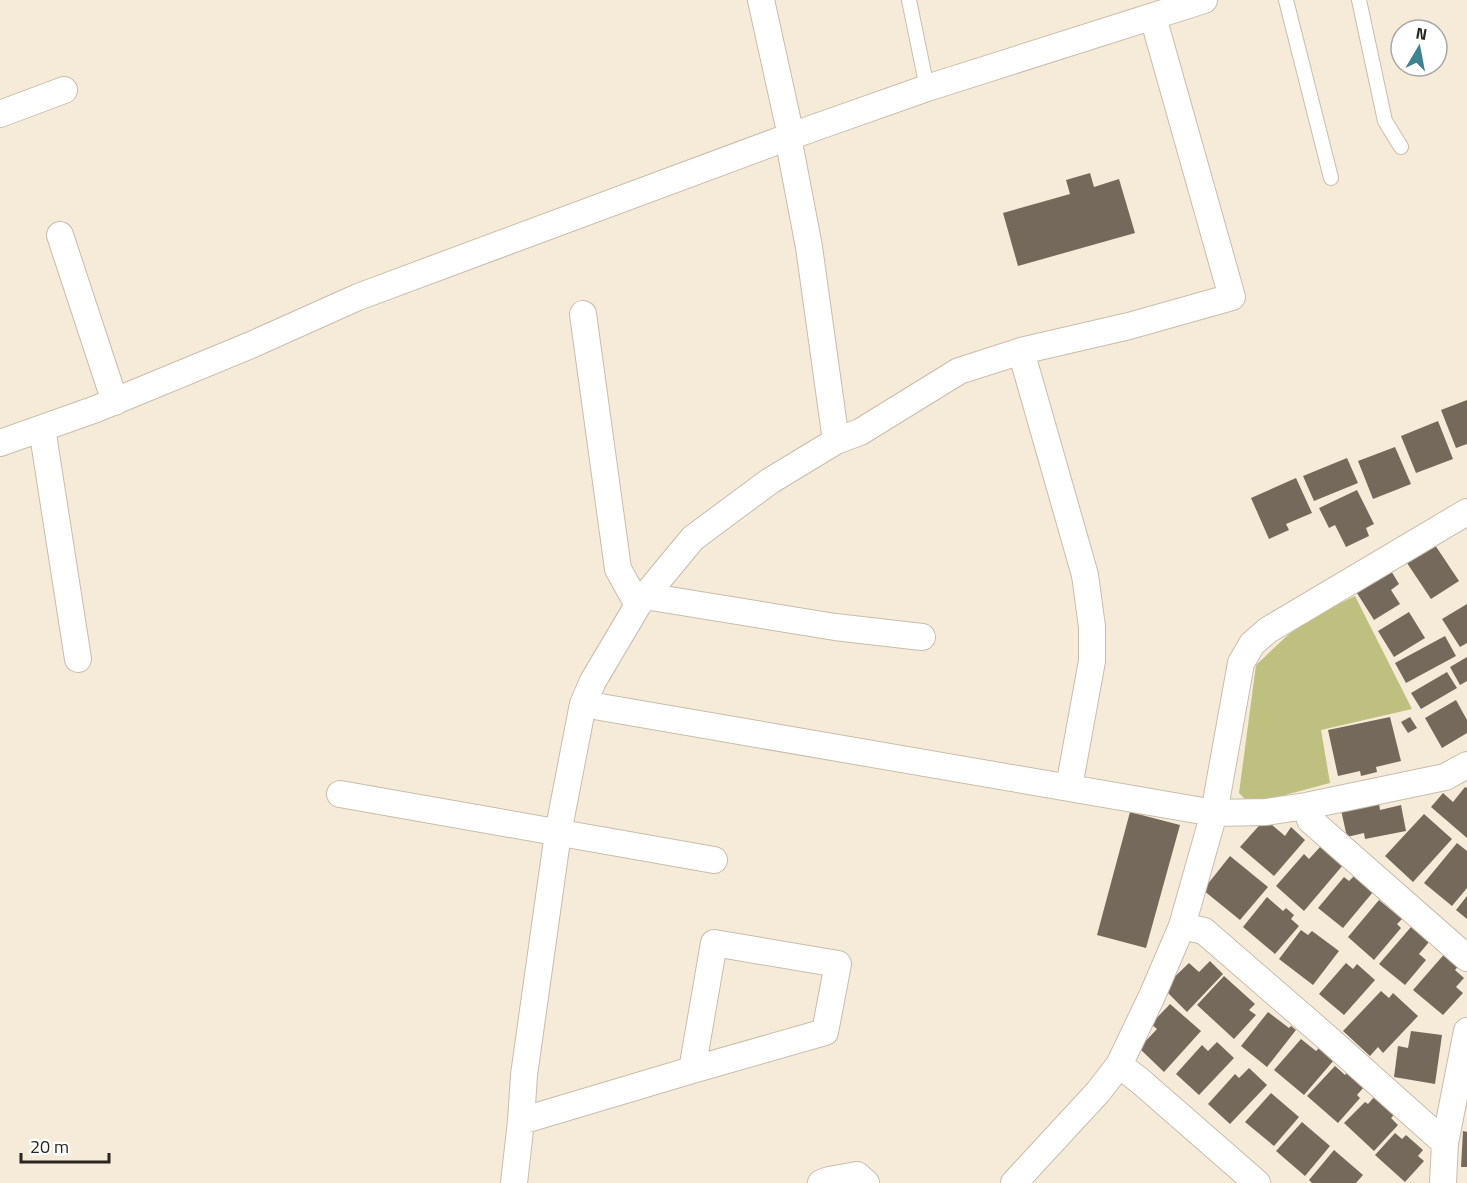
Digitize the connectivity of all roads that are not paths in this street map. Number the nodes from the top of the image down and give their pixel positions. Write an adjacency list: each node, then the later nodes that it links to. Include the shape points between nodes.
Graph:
1 (761, 0): 10 (street)
2 (909, 0): 7 (lane)
3 (1204, 0): 6 (street)
4 (1286, 0): 12 (lane)
5 (1359, 0): 11 (lane, via 1385,121)
6 (1164, 9): 7 (street); 15 (street, via 1232,297)
7 (927, 88): 10 (street)
8 (64, 90): 9 (street)
9 (0, 114)
10 (789, 137): 16 (street, via 358,297); 18 (street, via 810,248)
11 (1401, 147)
12 (1331, 178)
13 (60, 235): 16 (street)
14 (583, 314): 21 (street, via 618,568)
15 (1021, 351): 18 (street, via 959,371 860,432); 26 (street, via 1085,575 1092,627 1092,662)
16 (115, 402): 17 (street)
17 (42, 428): 19 (street); 23 (street)
18 (836, 441): 21 (street, via 770,481 693,538)
19 (0, 443)
20 (1467, 512): 29 (street, via 1268,630 1252,644 1241,663)
21 (641, 601): 22 (street); 24 (street)
22 (922, 638)
23 (78, 659)
24 (583, 704): 26 (street); 30 (street)
25 (1467, 765): 28 (street, via 1445,777)
26 (1069, 787): 29 (street)
27 (340, 794): 30 (street)
28 (1306, 806): 29 (street); 33 (street, via 1310,820)
29 (1214, 813): 32 (street)
30 (558, 833): 31 (street); 37 (street)
31 (714, 860)
32 (1182, 926): 35 (street); 38 (street, via 1204,931)
33 (1467, 958)
34 (1467, 1031): 38 (street)
35 (1119, 1065): 42 (street); 43 (street)
36 (692, 1070): 36 (street, via 825,1032 838,964 714,943); 37 (street)
37 (521, 1121): 39 (street)
38 (1445, 1143): 44 (street)
39 (514, 1183)
40 (821, 1183): 41 (street, via 857,1175)
41 (866, 1183)
42 (1014, 1183)
43 (1257, 1183)
44 (1443, 1183)

